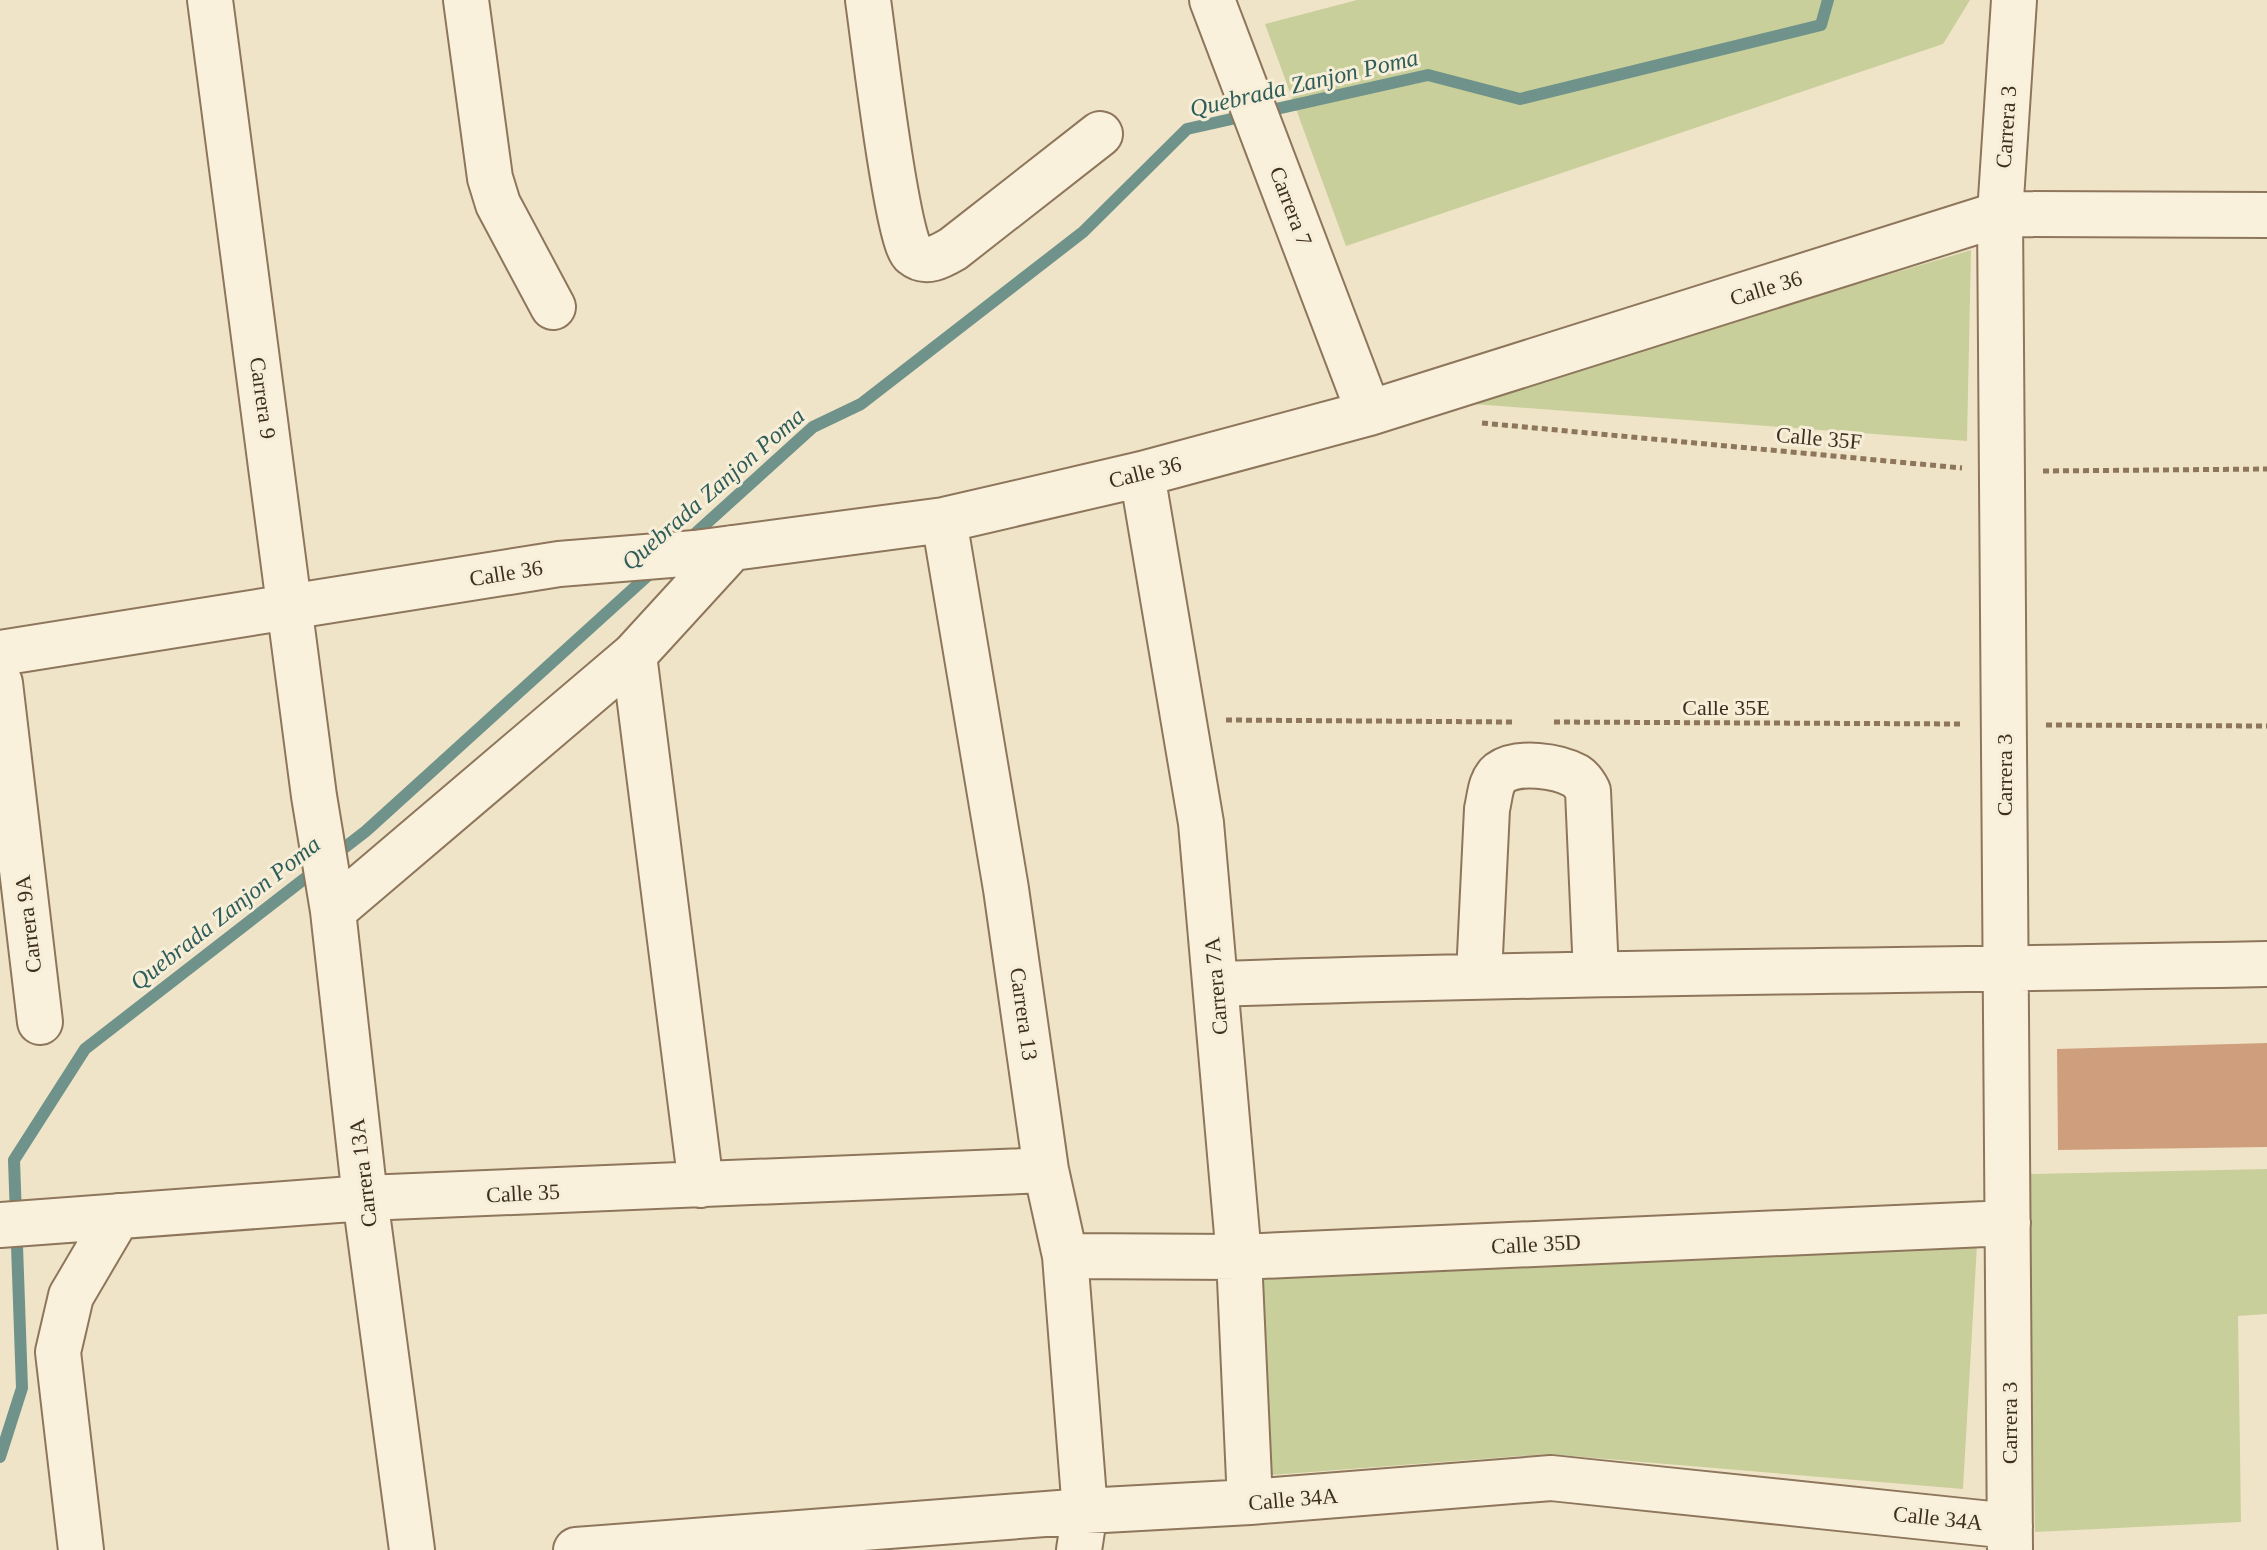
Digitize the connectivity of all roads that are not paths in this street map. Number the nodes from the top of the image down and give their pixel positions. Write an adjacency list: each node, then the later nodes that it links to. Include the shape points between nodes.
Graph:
1 (210, 0): 14 (street, Carrera 9)
2 (466, 0): 9 (street, via 490,178 498,204)
3 (868, 0): 6 (street, via 897,201 912,254 936,258 953,249)
4 (1212, 0): 10 (street, Carrera 7)
5 (2014, 0): 7 (street, Carrera 3)
6 (1100, 134)
7 (2000, 214): 8 (street, Calle 36); 10 (street, Calle 36); 21 (street, Carrera 3)
8 (2267, 215)
9 (553, 307)
10 (1369, 413): 11 (street, Calle 36)
11 (1142, 474): 12 (street, Calle 36); 24 (street, Carrera 7A, via 1201,823)
12 (944, 520): 13 (street, Calle 36); 26 (street, Carrera 13, via 1006,889)
13 (714, 550): 14 (street, Calle 36, via 559,564); 16 (street)
14 (290, 608): 15 (street, Calle 36); 18 (street, Carrera 9)
15 (0, 653)
16 (634, 655): 19 (street); 27 (street)
17 (0, 683): 25 (street, Carrera 9A)
18 (314, 796): 19 (street, Carrera 13A)
19 (331, 896): 28 (street, Carrera 13A)
20 (2267, 964): 21 (street)
21 (2005, 970): 22 (street); 30 (street, Carrera 3)
22 (1596, 974): 23 (street); 23 (street, via 1588,791 1571,774 1525,767 1498,775 1487,809)
23 (1479, 975): 24 (street)
24 (1217, 984): 33 (street, Carrera 7A)
25 (40, 1022)
26 (1046, 1170): 27 (street, Calle 35); 32 (street, Carrera 13)
27 (701, 1185): 28 (street, Calle 35)
28 (365, 1198): 29 (street, Calle 35); 38 (street, Carrera 13A)
29 (118, 1216): 31 (street, Calle 35); 37 (street, via 71,1296 58,1352)
30 (2008, 1223): 33 (street, Calle 35D); 36 (street, Carrera 3)
31 (0, 1225)
32 (1065, 1256): 33 (street, Calle 35D); 35 (street, Carrera 13)
33 (1239, 1257): 34 (street, Carrera 7A)
34 (1250, 1502): 35 (street, Calle 34A); 36 (street, Calle 34A, via 1551,1478)
35 (1082, 1530): 39 (street, Calle 34A)
36 (2010, 1538)
37 (81, 1550)
38 (412, 1550)
39 (576, 1550)

